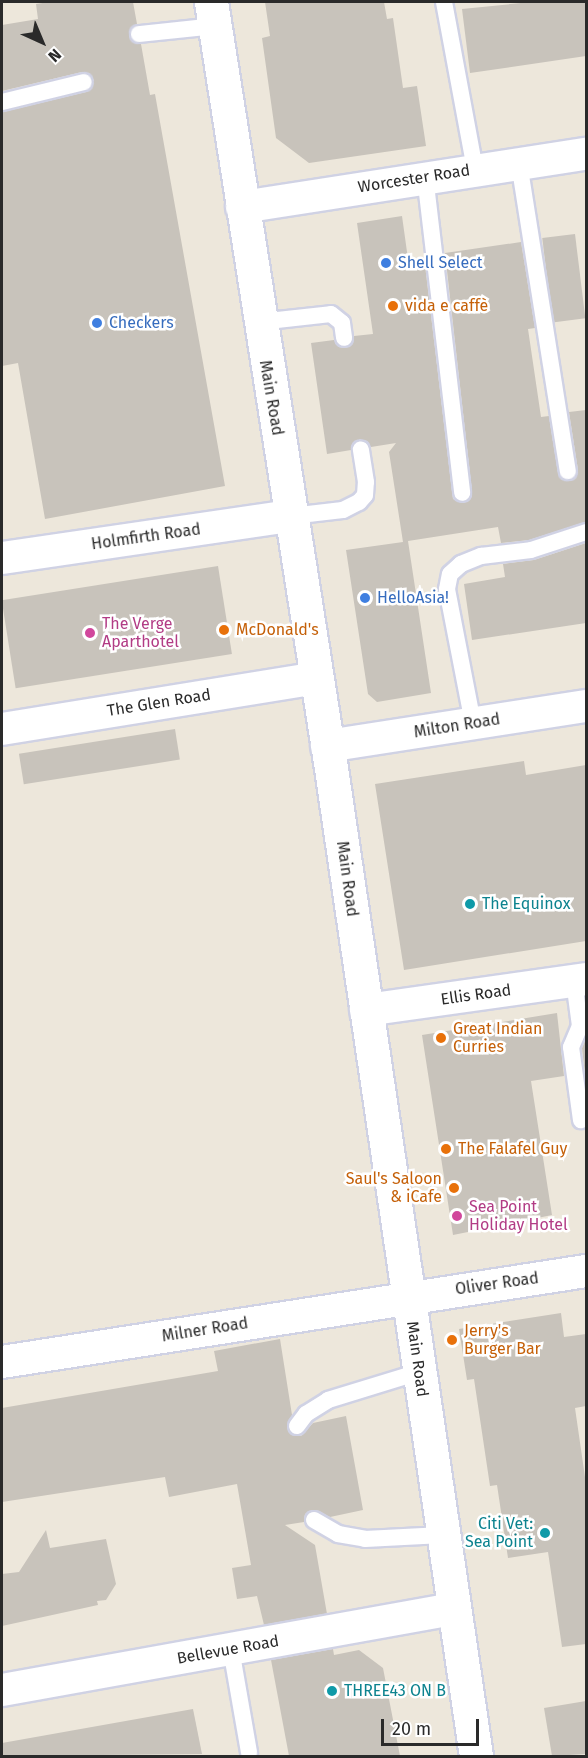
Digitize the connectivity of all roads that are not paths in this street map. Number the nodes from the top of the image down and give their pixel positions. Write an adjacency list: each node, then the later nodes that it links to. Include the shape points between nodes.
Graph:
1 (444, 2): 8 (lane)
2 (213, 14): 3 (lane); 10 (main road, Main Road)
3 (139, 34)
4 (84, 82): 5 (lane)
5 (2, 102)
6 (586, 154): 7 (street, Worcester Road)
7 (519, 163): 8 (street, Worcester Road); 14 (lane)
8 (475, 169): 9 (street, Worcester Road)
9 (425, 176): 10 (street, Worcester Road); 15 (lane)
10 (242, 207): 11 (main road, Main Road)
11 (259, 322): 12 (lane, via 331,314 342,323); 16 (main road, Main Road)
12 (344, 338)
13 (361, 449): 16 (lane, via 366,482 360,502 343,510)
14 (568, 471)
15 (462, 493)
16 (291, 516): 18 (street, Holmfirth Road); 19 (main road, Main Road)
17 (586, 532): 21 (lane, via 531,550 481,556 460,564 450,574 447,589)
18 (2, 558)
19 (317, 678): 22 (street, The Glen Road); 23 (main road, Main Road)
20 (586, 706): 21 (street, Milton Road)
21 (473, 723): 23 (street, Milton Road)
22 (2, 729)
23 (327, 746): 25 (main road, Main Road)
24 (580, 980): 25 (street, Ellis Road); 26 (lane)
25 (366, 1010): 29 (main road, Main Road)
26 (583, 1025): 27 (lane, via 571,1047)
27 (581, 1120)
28 (586, 1271): 29 (street, Oliver Road)
29 (408, 1297): 30 (street, Milner Road); 31 (main road, Main Road)
30 (2, 1362)
31 (419, 1372): 32 (lane, via 328,1400 306,1414); 34 (main road, Main Road)
32 (297, 1426)
33 (314, 1520): 34 (lane, via 338,1534 365,1539)
34 (443, 1534): 35 (main road, Main Road)
35 (454, 1609): 36 (street, Bellevue Road); 39 (main road, Main Road)
36 (231, 1649): 37 (street, Bellevue Road); 38 (lane)
37 (2, 1690)
38 (249, 1752)
39 (476, 1756)

